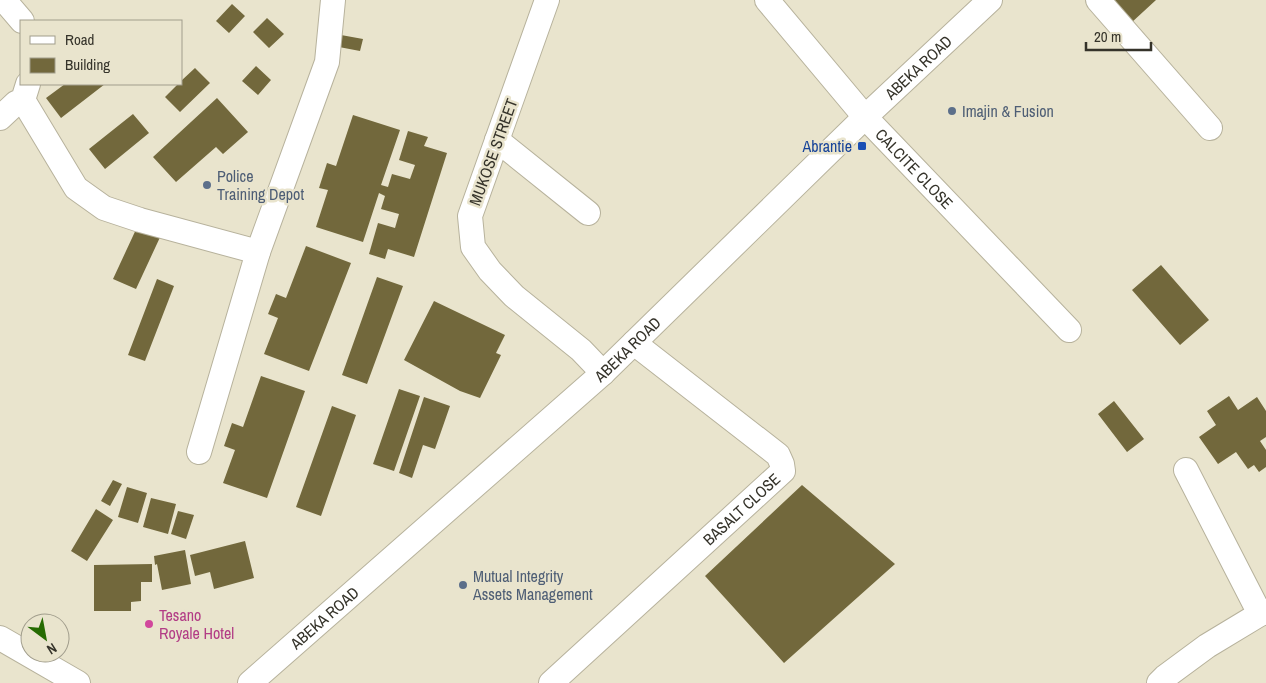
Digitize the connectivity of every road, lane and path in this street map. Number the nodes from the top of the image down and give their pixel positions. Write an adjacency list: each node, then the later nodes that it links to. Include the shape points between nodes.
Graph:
1 (4, 0): 7 (street)
2 (333, 0): 14 (street, via 327,62)
3 (546, 0): 12 (street, MUKOSE STREET)
4 (767, 0): 9 (street, CALCITE CLOSE)
5 (990, 0): 9 (street, ABEKA ROAD)
6 (1098, 0): 11 (street)
7 (21, 20)
8 (25, 92): 10 (street); 14 (street, via 76,188 104,208)
9 (865, 117): 15 (street, CALCITE CLOSE); 16 (street, ABEKA ROAD)
10 (0, 118)
11 (1210, 128)
12 (497, 140): 13 (street); 17 (street, MUKOSE STREET, via 470,216 473,247 514,296 581,350)
13 (588, 213)
14 (258, 252): 18 (street)
15 (1070, 330)
16 (634, 343): 17 (street, ABEKA ROAD); 24 (street, BASALT CLOSE, via 778,455 783,471)
17 (603, 373): 23 (street, ABEKA ROAD)
18 (199, 452)
19 (1186, 470): 20 (street)
20 (1263, 613): 25 (street, via 1207,646)
21 (0, 638): 22 (street)
22 (78, 683)
23 (250, 683)
24 (551, 683)
25 (1159, 683)

